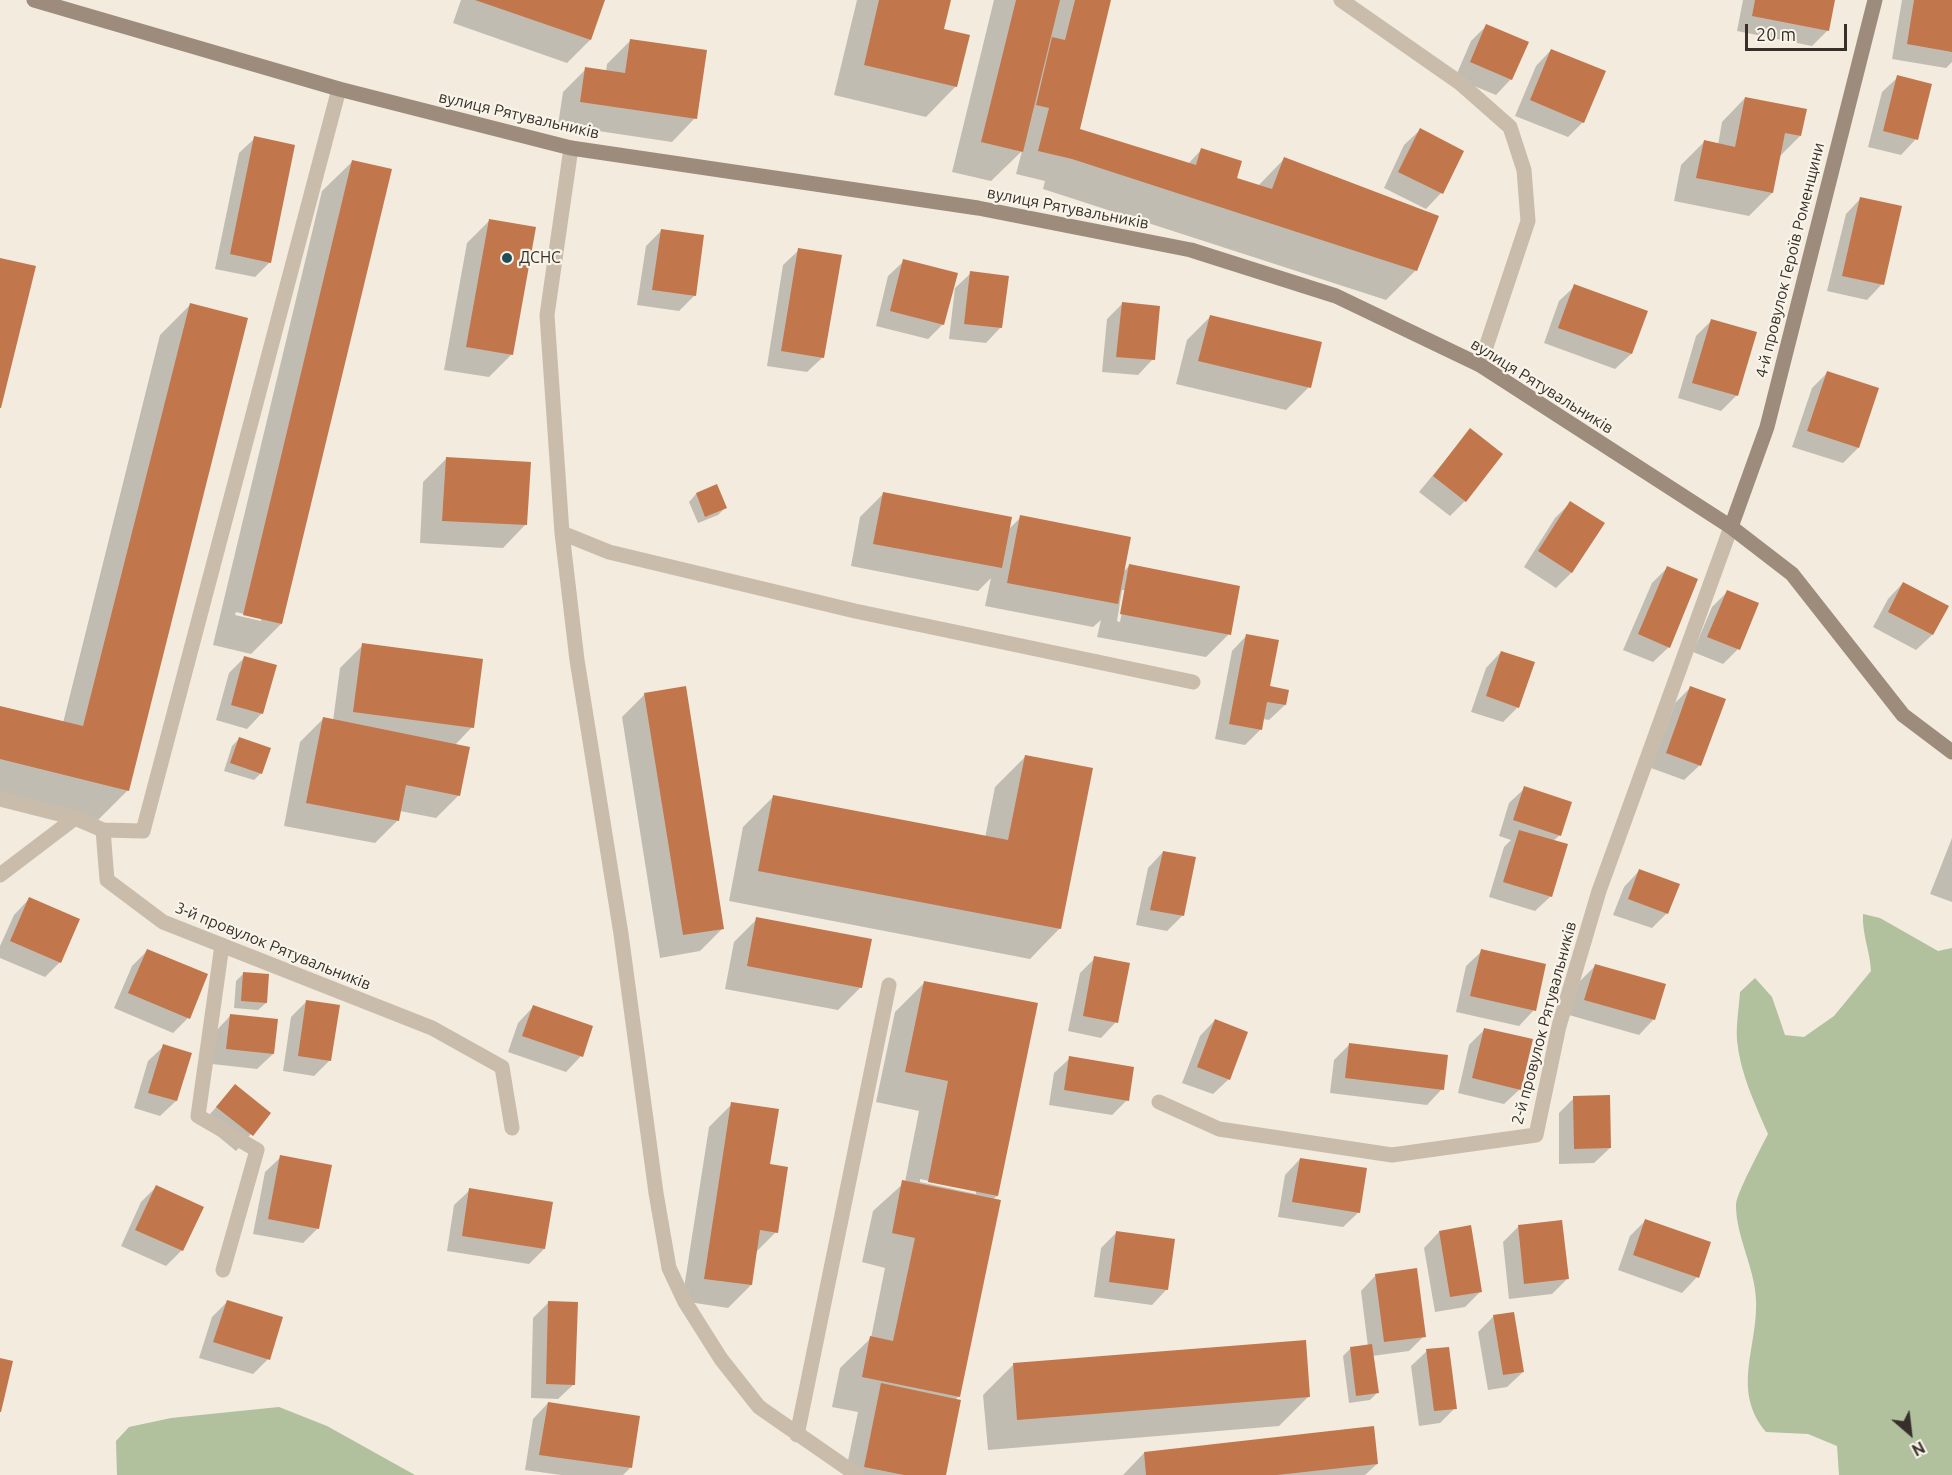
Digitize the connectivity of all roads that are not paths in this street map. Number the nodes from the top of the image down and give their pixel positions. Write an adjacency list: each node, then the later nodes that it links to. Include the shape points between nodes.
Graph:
1 (34, 0): 4 (street, вулиця Рятувальників)
2 (1341, 0): 6 (street, via 1460,83 1510,127 1524,170 1528,221)
3 (1875, 0): 7 (street, 4-й провулок Героїв Роменщини, via 1767,427)
4 (339, 89): 5 (street, вулиця Рятувальників); 13 (street, via 143,831)
5 (571, 148): 6 (street, вулиця Рятувальників, via 978,208 1191,250 1336,296); 8 (street, via 547,315)
6 (1480, 365): 7 (street, вулиця Рятувальників)
7 (1731, 527): 10 (street, вулиця Рятувальників, via 1792,574 1903,715); 17 (street, 2-й провулок Рятувальників, via 1599,891 1559,1026 1536,1135 1392,1155 1219,1129)
8 (562, 533): 9 (street, via 609,552 843,609); 20 (street, via 577,660 669,1268 721,1359 759,1407)
9 (1193, 682)
10 (1952, 752)
11 (0, 799): 12 (street)
12 (75, 818): 13 (street); 14 (street)
13 (103, 830): 15 (street, 3-й провулок Рятувальників, via 107,880 163,922)
14 (0, 875)
15 (222, 945): 18 (street, 3-й провулок Рятувальників, via 432,1028 502,1067); 19 (street, via 198,1116 257,1149)
16 (889, 985): 20 (street)
17 (1159, 1102)
18 (512, 1128)
19 (223, 1269)
20 (798, 1435): 21 (street)
21 (857, 1475)

